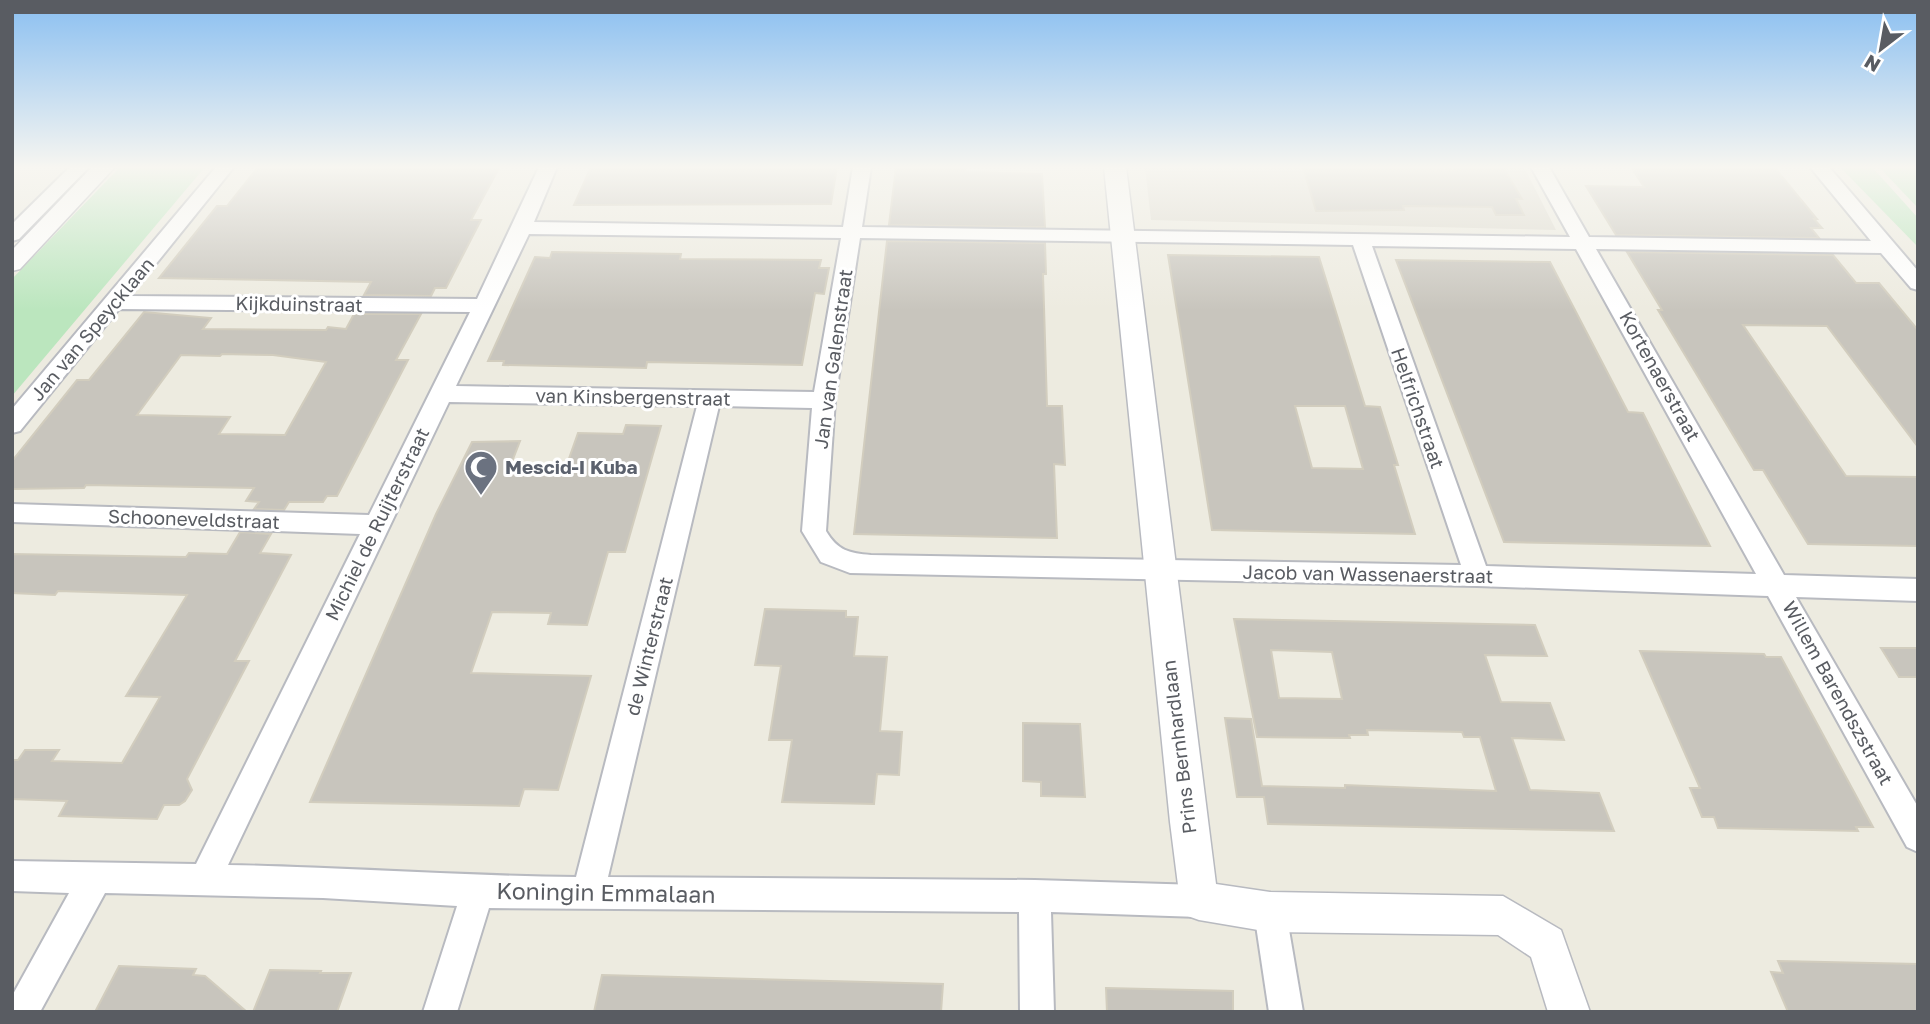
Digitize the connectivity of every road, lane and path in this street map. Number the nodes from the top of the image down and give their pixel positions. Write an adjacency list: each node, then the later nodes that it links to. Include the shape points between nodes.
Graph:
1 (32, 215): 11 (street)
2 (59, 215): 16 (street)
3 (186, 215): 18 (street, Jan van Speycklaan)
4 (528, 215): 9 (street, Michiel de Ruijterstraat)
5 (854, 215): 10 (street, Jan van Galenstraat)
6 (1120, 215): 12 (street, Prins Bernhardlaan)
7 (1569, 215): 14 (street, Kortenaerstraat)
8 (1860, 215): 15 (street)
9 (522, 228): 10 (street); 19 (street, Michiel de Ruijterstraat)
10 (851, 233): 12 (street); 22 (street, Jan van Galenstraat)
11 (12, 235)
12 (1123, 238): 13 (street); 27 (street, Prins Bernhardlaan)
13 (1360, 239): 14 (street); 28 (street, Helfrichstraat)
14 (1585, 242): 15 (street); 29 (street, Kortenaerstraat)
15 (1887, 247): 17 (street)
16 (12, 264)
17 (1918, 284)
18 (116, 302): 19 (street, Kijkduinstraat); 23 (street, Jan van Speycklaan)
19 (482, 306): 20 (street, Michiel de Ruijterstraat)
20 (442, 394): 21 (street, van Kinsbergenstraat); 25 (street, Michiel de Ruijterstraat)
21 (710, 397): 22 (street, van Kinsbergenstraat); 36 (street, de Winterstraat)
22 (824, 400): 26 (street, Jan van Galenstraat, via 814,531)
23 (12, 425)
24 (12, 513): 25 (street, Schooneveldstraat)
25 (375, 525): 34 (street, Michiel de Ruijterstraat)
26 (823, 550): 27 (street, Jacob van Wassenaerstraat, via 836,561 871,565)
27 (1160, 569): 28 (street, Jacob van Wassenaerstraat); 38 (street, Prins Bernhardlaan)
28 (1477, 576): 29 (street, Jacob van Wassenaerstraat)
29 (1778, 586): 30 (street, Jacob van Wassenaerstraat); 31 (street, Willem Barendszstraat)
30 (1918, 590)
31 (1918, 836)
32 (12, 876): 33 (street, Koningin Emmalaan)
33 (96, 879): 34 (street, Koningin Emmalaan); 40 (street)
34 (204, 881): 35 (street, Koningin Emmalaan, via 323,882)
35 (478, 892): 36 (street, Koningin Emmalaan); 41 (street)
36 (589, 894): 37 (street, Koningin Emmalaan)
37 (1035, 896): 38 (street, Koningin Emmalaan); 42 (street)
38 (1199, 901): 39 (street)
39 (1270, 912): 43 (street); 44 (street, via 1503,916 1547,944)
40 (22, 1012)
41 (440, 1012)
42 (1037, 1012)
43 (1286, 1012)
44 (1569, 1012)

